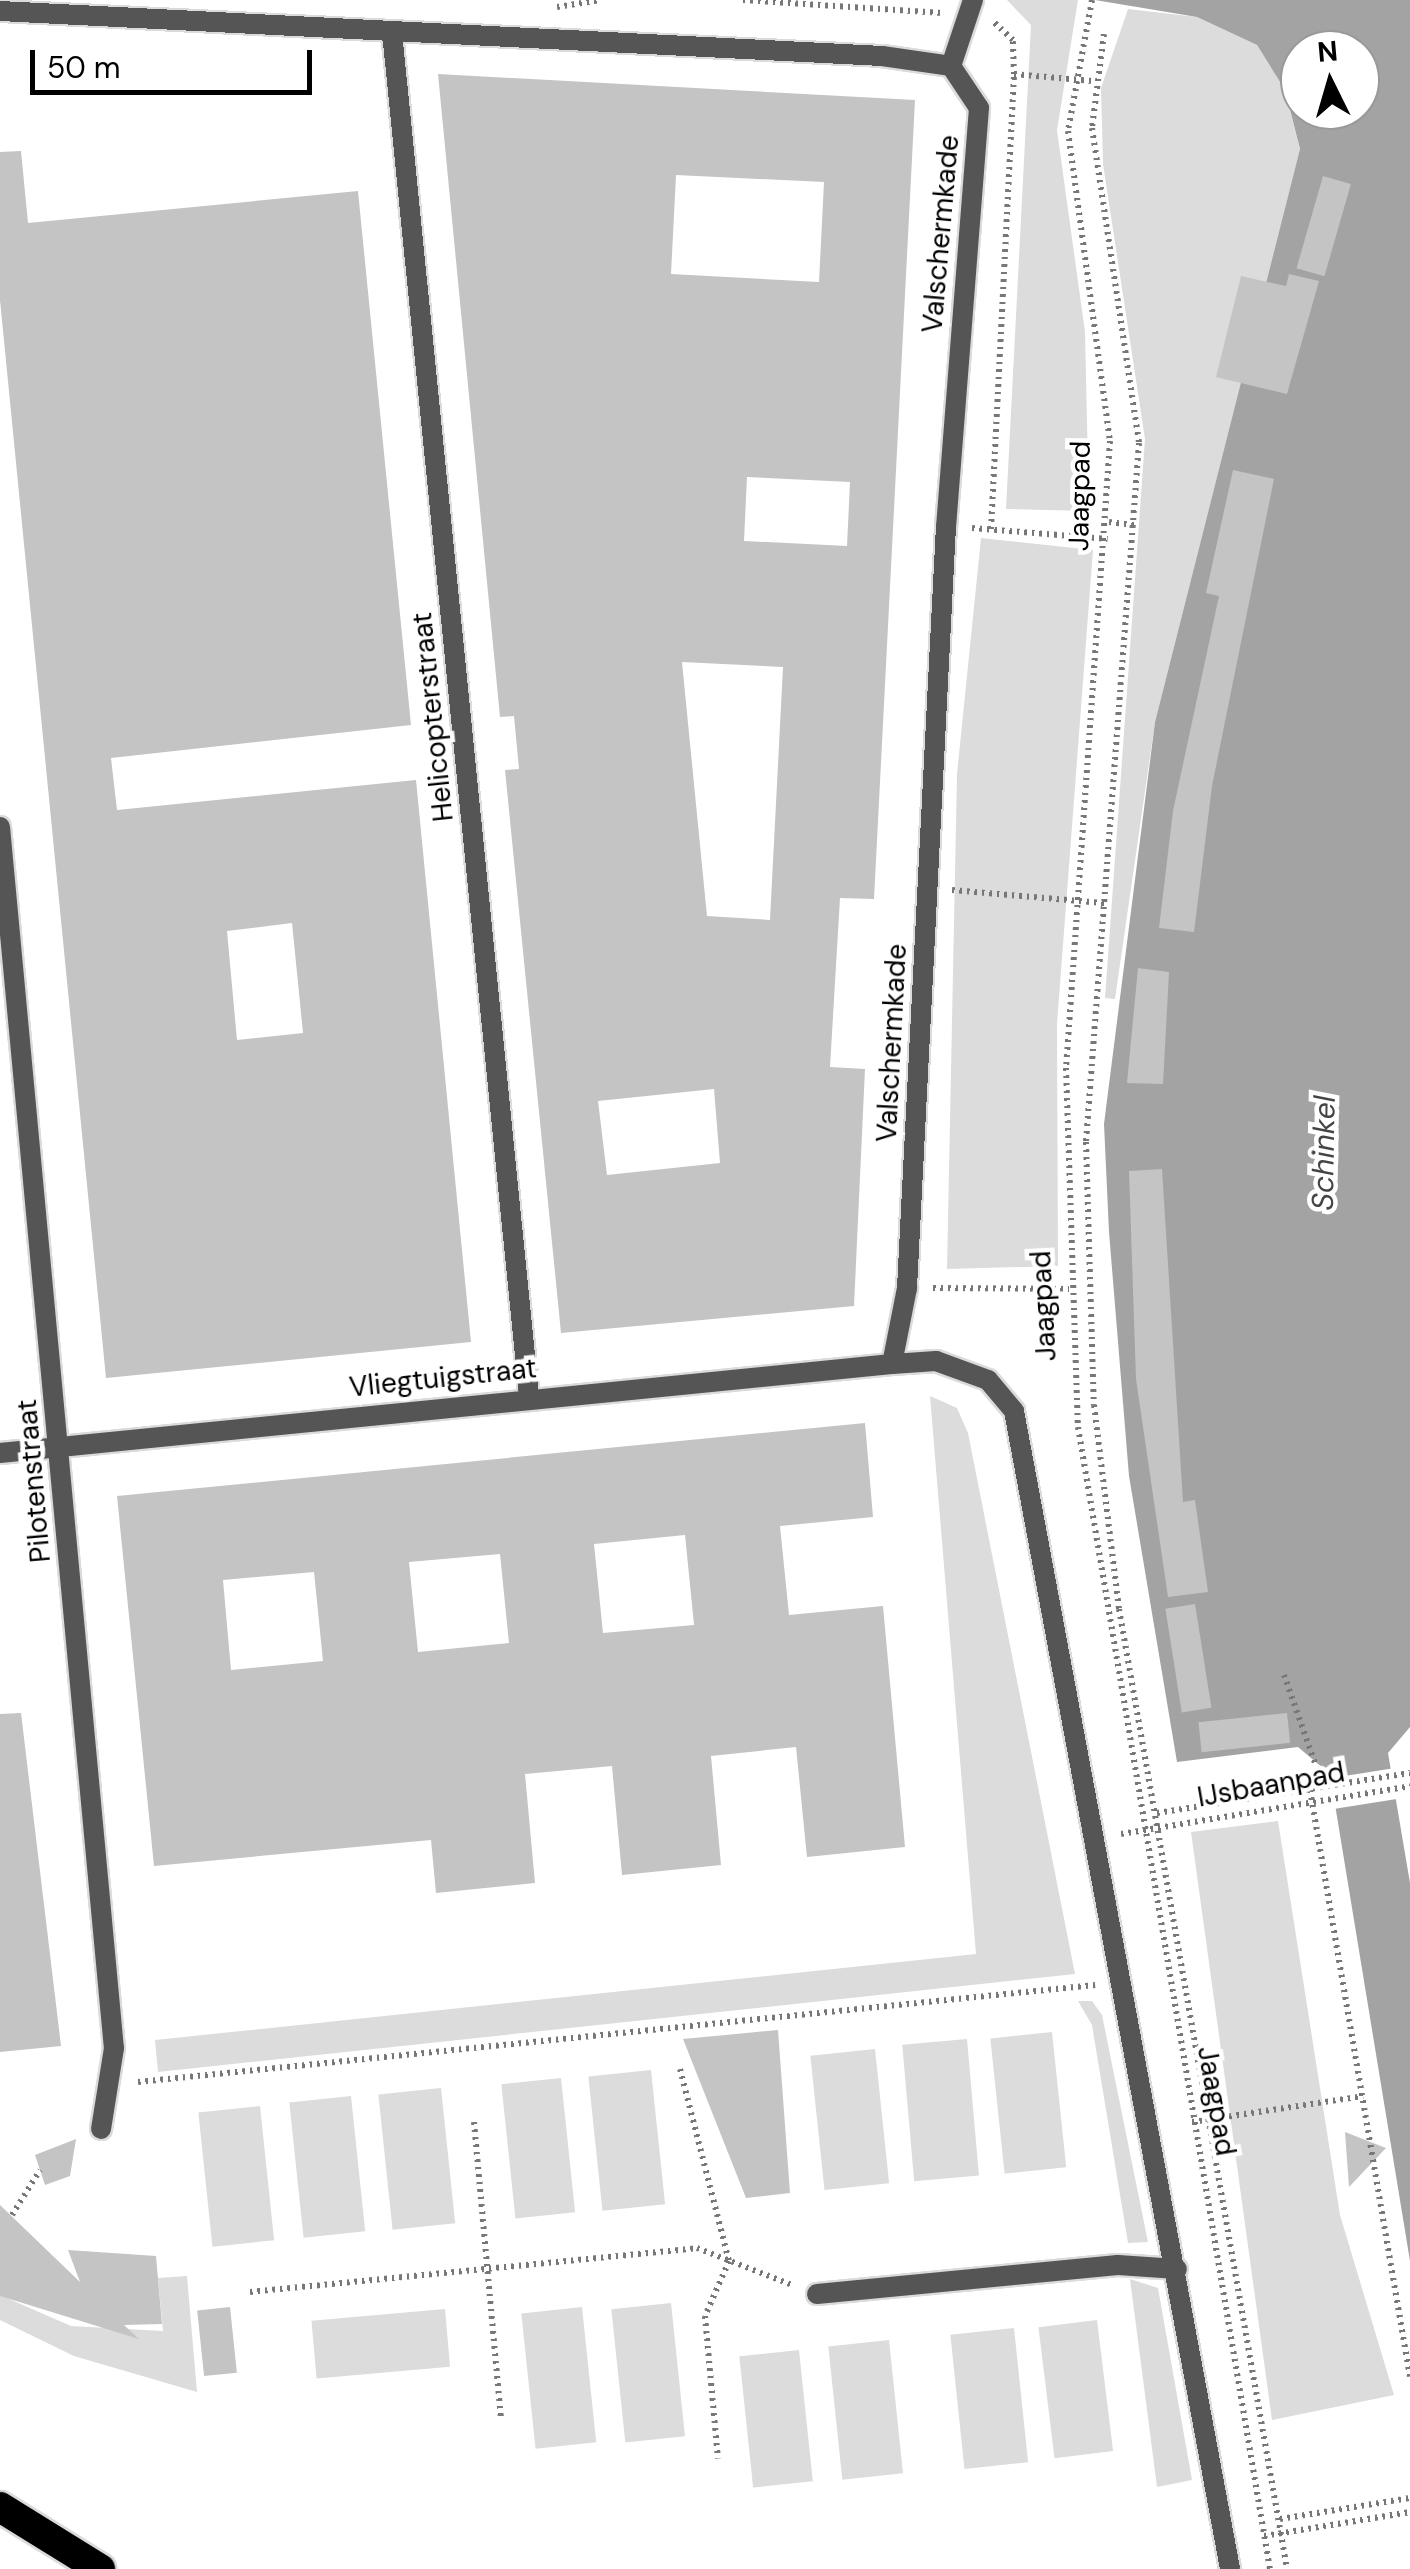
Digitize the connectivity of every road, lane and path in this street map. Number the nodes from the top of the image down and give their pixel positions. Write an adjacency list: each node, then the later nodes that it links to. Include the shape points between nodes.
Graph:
1 (600, 0): 4 (path)
2 (743, 0): 5 (path)
3 (1092, 0): 11 (path, Jaagpad)
4 (545, 8)
5 (970, 8): 9 (street); 10 (path, via 1007,25)
6 (0, 10): 7 (street)
7 (392, 32): 9 (street); 25 (street, Helicopterstraat)
8 (1104, 34): 12 (path)
9 (951, 66): 15 (street, Valschermkade, via 979,108)
10 (1014, 74): 11 (path); 16 (path)
11 (1074, 78): 12 (path); 13 (path, Jaagpad, via 1068,131 1110,441)
12 (1093, 81): 14 (path, via 1094,156 1138,443)
13 (1109, 522): 14 (path); 17 (path, Jaagpad)
14 (1134, 525): 21 (path)
15 (946, 526): 16 (path); 19 (street, Valschermkade)
16 (991, 529): 17 (path)
17 (1108, 539): 20 (path, Jaagpad)
18 (0, 827): 26 (street, Pilotenstraat)
19 (928, 888): 20 (path); 22 (street, Valschermkade)
20 (1078, 901): 21 (path); 23 (path, Jaagpad, via 1066,1068)
21 (1106, 903): 35 (path, via 1086,1142 1094,1405)
22 (907, 1288): 23 (path); 24 (street, Valschermkade)
23 (1069, 1289): 37 (path, Jaagpad, via 1078,1427)
24 (892, 1364): 25 (street, Vliegtuigstraat); 38 (street, via 936,1361 988,1380 1014,1411)
25 (529, 1396): 26 (street, Vliegtuigstraat)
26 (59, 1448): 27 (street, Vliegtuigstraat); 40 (street, Pilotenstraat, via 114,2048)
27 (0, 1453)
28 (1284, 1675): 30 (path)
29 (1410, 1773): 33 (path)
30 (1321, 1780)
31 (1410, 1786): 33 (path, IJsbaanpad)
32 (1310, 1790): 33 (path); 34 (path); 35 (path)
33 (1331, 1792): 34 (path, IJsbaanpad)
34 (1311, 1799): 36 (path, IJsbaanpad); 41 (path)
35 (1157, 1813): 36 (path)
36 (1160, 1829): 37 (path, IJsbaanpad); 42 (path)
37 (1141, 1830): 44 (path, Jaagpad)
38 (1119, 1986): 40 (path); 50 (street)
39 (680, 2069): 48 (path)
40 (107, 2087): 45 (street, Pilotenstraat)
41 (1364, 2096): 42 (path); 53 (path)
42 (1210, 2120): 44 (path); 59 (path)
43 (474, 2122): 49 (path)
44 (1192, 2122): 61 (path, Jaagpad)
45 (101, 2129)
46 (40, 2170): 47 (path)
47 (12, 2216)
48 (729, 2261): 49 (path, via 697,2248); 52 (path); 55 (path, via 705,2316)
49 (488, 2266): 51 (path); 54 (path)
50 (1177, 2268): 52 (street, via 1118,2266); 63 (street)
51 (250, 2292)
52 (817, 2294)
53 (1410, 2377)
54 (501, 2420)
55 (718, 2458)
56 (1410, 2498): 59 (path)
57 (0, 2508): 62 (highway)
58 (1410, 2512): 60 (path)
59 (1280, 2519): 60 (path)
60 (1281, 2533): 61 (path); 65 (path)
61 (1264, 2536): 64 (path, Jaagpad)
62 (100, 2569)
63 (1230, 2569)
64 (1270, 2569)
65 (1287, 2569)

